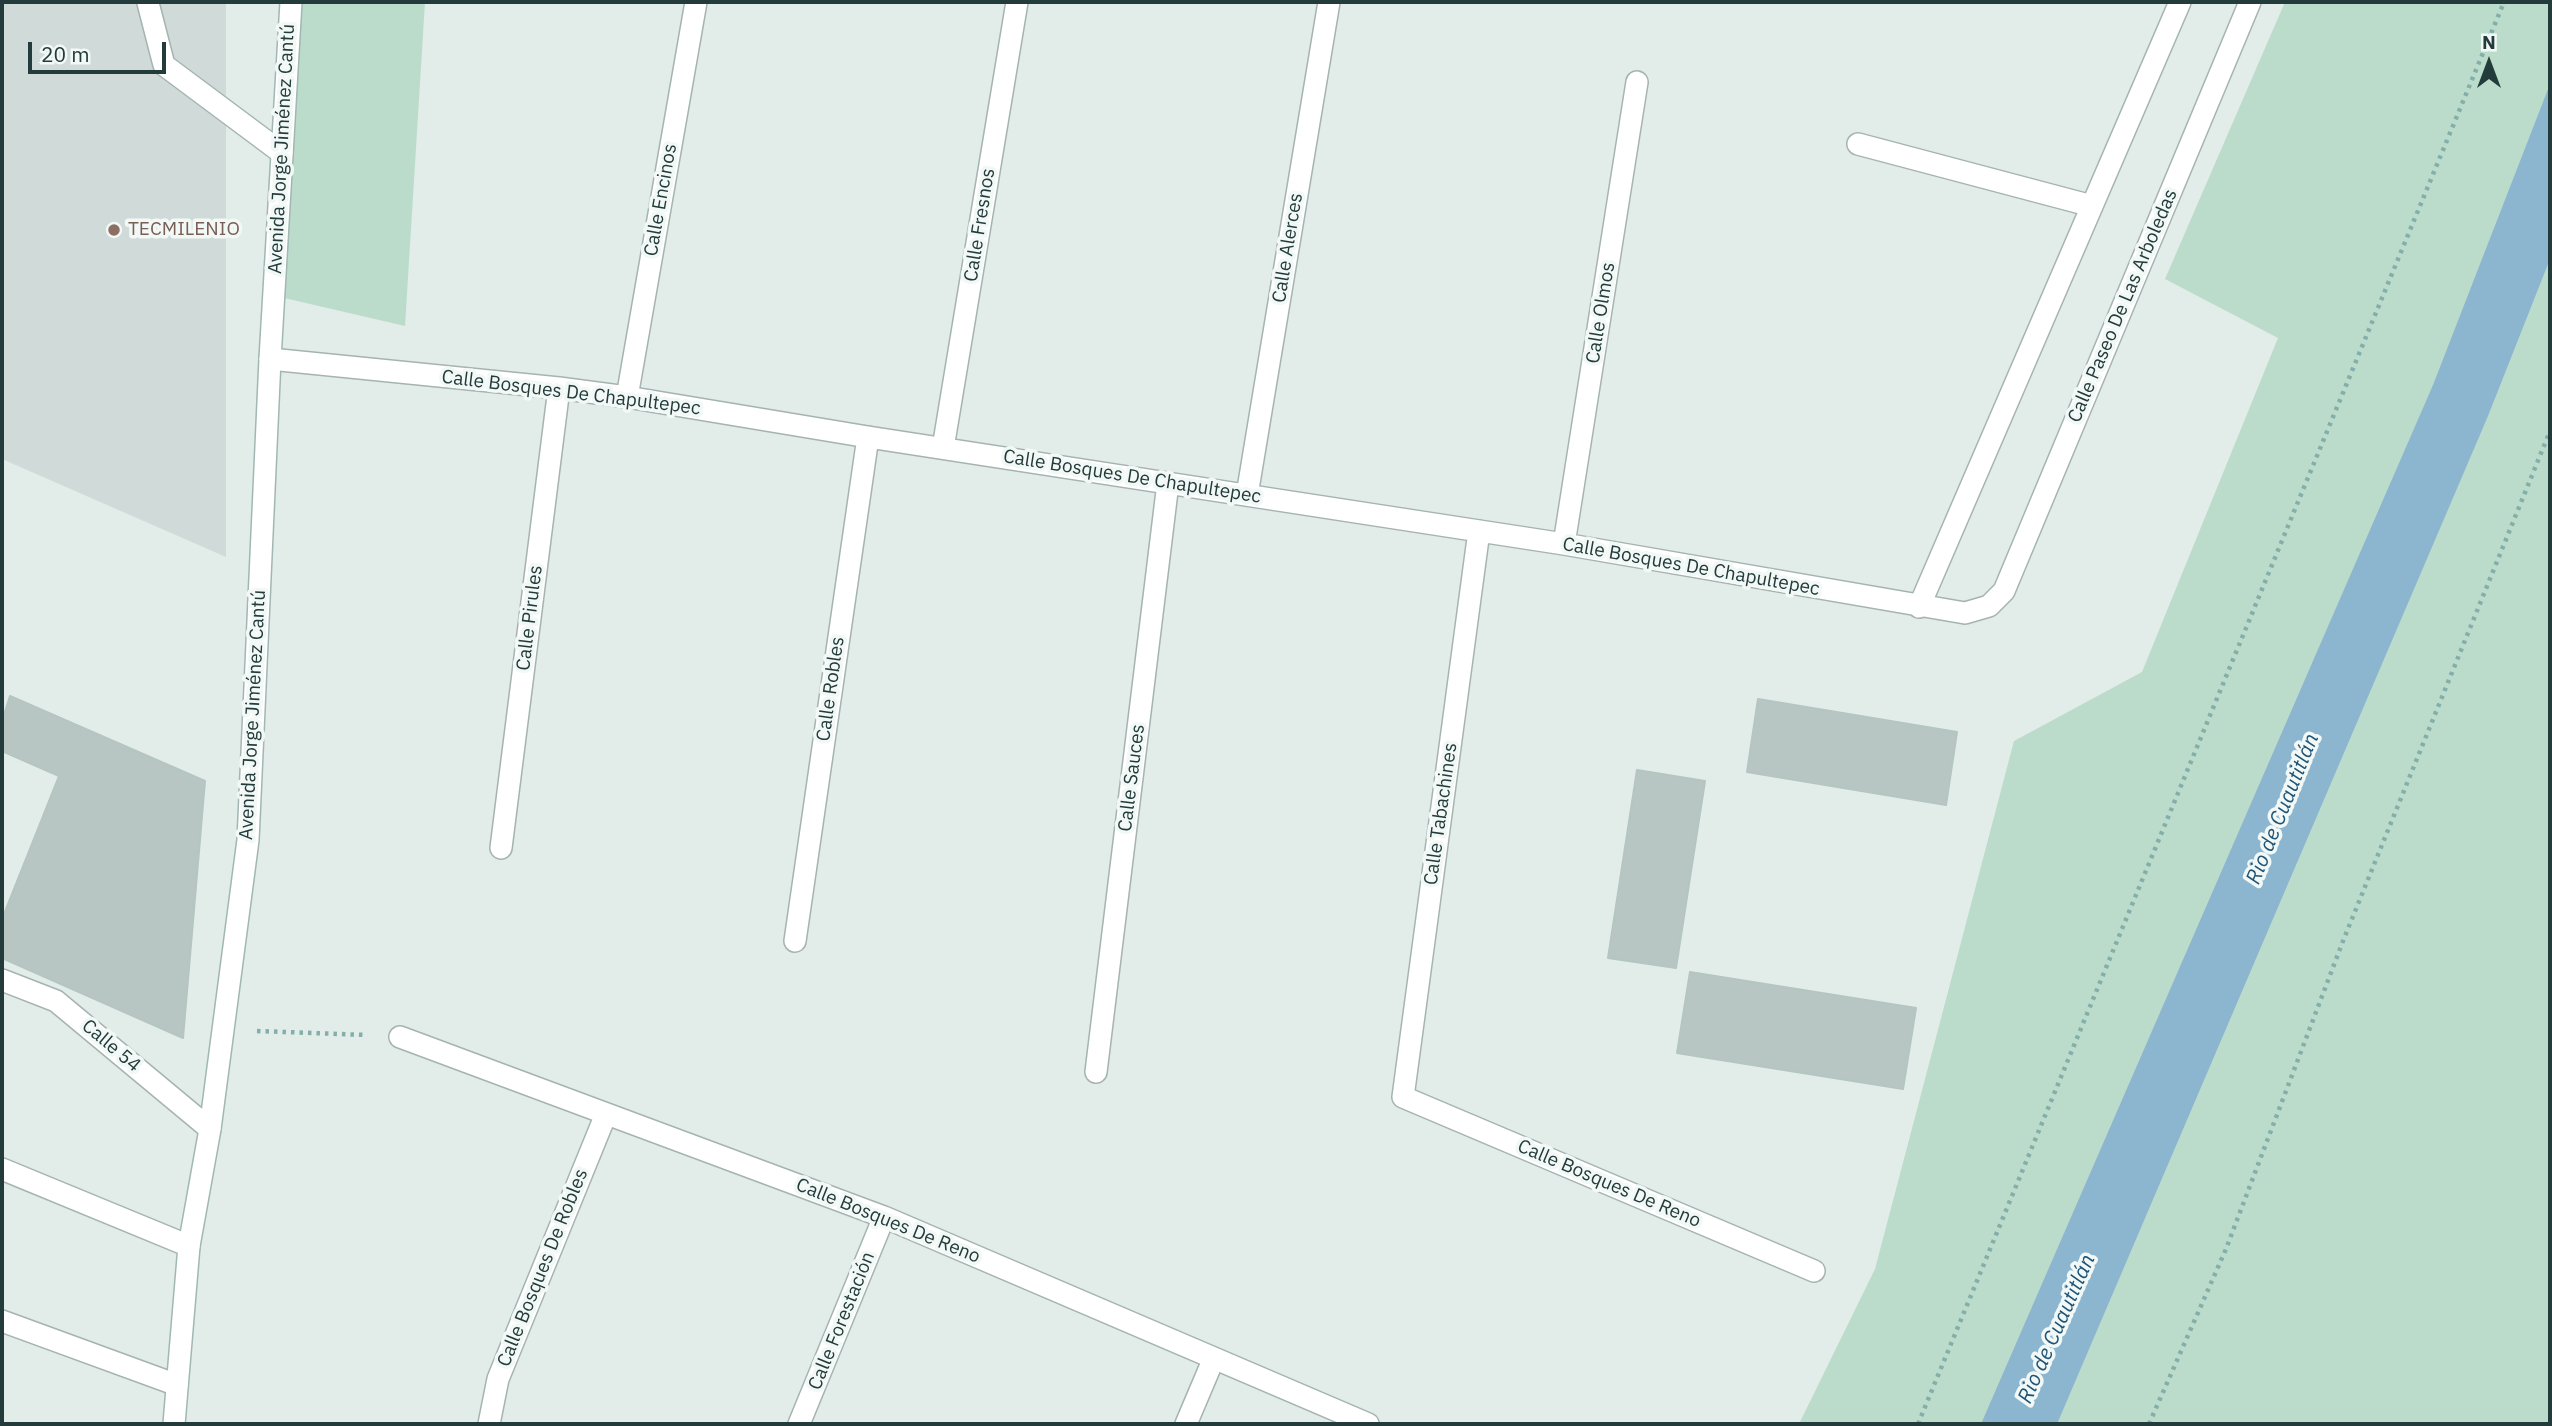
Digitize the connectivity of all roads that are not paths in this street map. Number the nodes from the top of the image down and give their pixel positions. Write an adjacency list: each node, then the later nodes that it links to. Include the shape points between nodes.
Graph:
1 (291, 2): 10 (street, Avenida Jorge Jiménez Cantú)
2 (696, 2): 14 (street, Calle Encinos)
3 (1017, 2): 16 (street, Calle Fresnos)
4 (1329, 2): 18 (street, Calle Alerces)
5 (2180, 2): 11 (street)
6 (2250, 2): 21 (street, Calle Paseo De Las Arboledas, via 2004,591)
7 (148, 3): 10 (street, via 164,65)
8 (1637, 82): 20 (street, Calle Olmos)
9 (1858, 144): 11 (street)
10 (282, 153): 12 (street, Avenida Jorge Jiménez Cantú)
11 (2092, 206): 22 (street)
12 (270, 359): 13 (street, Calle Bosques De Chapultepec); 30 (street, Avenida Jorge Jiménez Cantú, via 248,840)
13 (559, 388): 14 (street, Calle Bosques De Chapultepec); 23 (street, Calle Pirules)
14 (627, 397): 15 (street, Calle Bosques De Chapultepec)
15 (868, 437): 16 (street, Calle Bosques De Chapultepec); 24 (street, Calle Robles)
16 (943, 448): 17 (street, Calle Bosques De Chapultepec)
17 (1168, 483): 18 (street, Calle Bosques De Chapultepec); 27 (street, Calle Sauces)
18 (1247, 495): 19 (street, Calle Bosques De Chapultepec)
19 (1479, 531): 20 (street, Calle Bosques De Chapultepec); 28 (street, Calle Tabachines)
20 (1564, 544): 22 (street, Calle Bosques De Chapultepec)
21 (1989, 606): 22 (street, Calle Bosques De Chapultepec, via 1965,613)
22 (1919, 607)
23 (501, 848)
24 (795, 941)
25 (2, 979): 30 (street, Calle 54, via 56,1001)
26 (400, 1037): 29 (street, Calle Bosques De Reno)
27 (1096, 1072)
28 (1403, 1097): 34 (street, Calle Bosques De Reno)
29 (606, 1114): 32 (street, Calle Bosques De Reno); 39 (street, Calle Bosques De Robles, via 498,1379)
30 (210, 1129): 33 (street, Avenida Jorge Jiménez Cantú)
31 (2, 1169): 33 (street)
32 (884, 1217): 36 (street, Calle Bosques De Reno); 40 (street, Calle Forestación)
33 (189, 1246): 37 (street, Avenida Jorge Jiménez Cantú)
34 (1814, 1271)
35 (2, 1321): 37 (street)
36 (1214, 1358): 41 (street); 42 (street, Calle Bosques De Reno)
37 (177, 1385): 38 (street, Avenida Jorge Jiménez Cantú)
38 (174, 1424)
39 (489, 1424)
40 (799, 1424)
41 (1186, 1424)
42 (1368, 1424)

